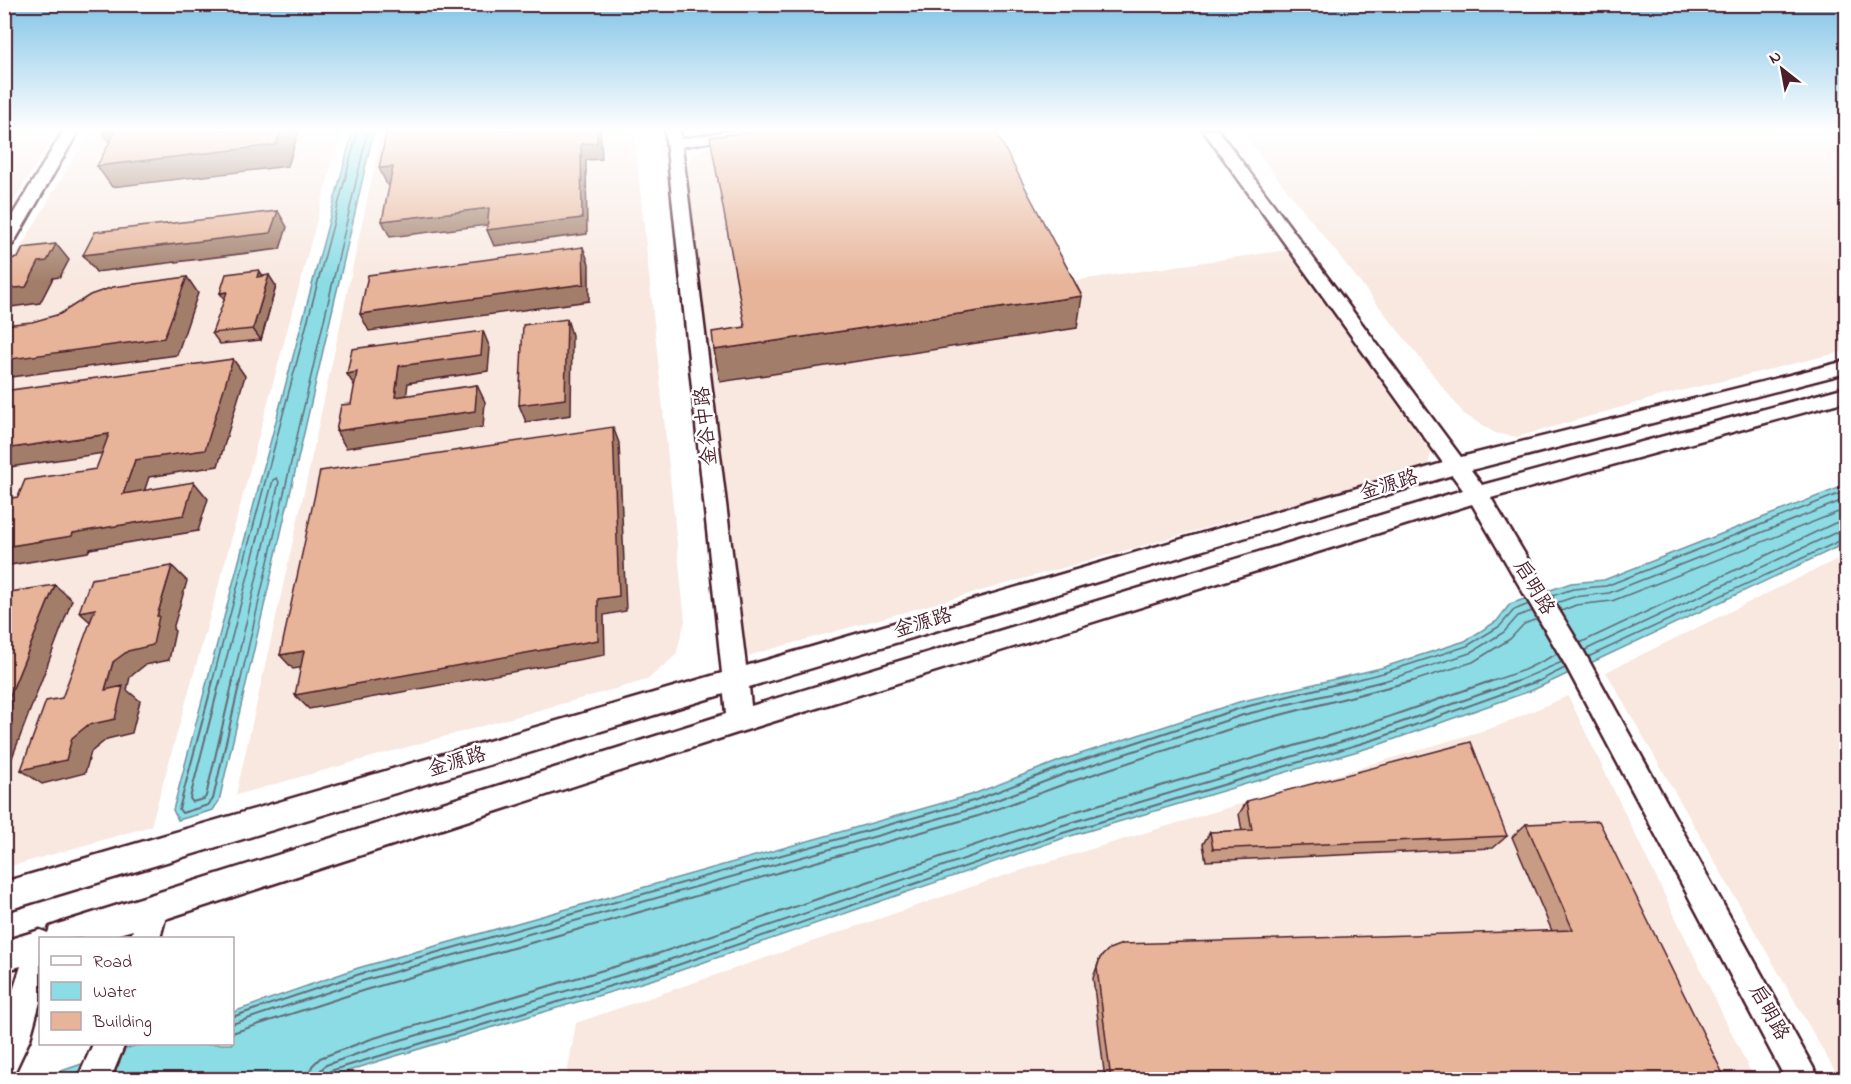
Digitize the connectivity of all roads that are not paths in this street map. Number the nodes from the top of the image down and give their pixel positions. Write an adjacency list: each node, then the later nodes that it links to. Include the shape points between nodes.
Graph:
1 (42, 181): 4 (street)
2 (678, 181): 9 (street, 金谷中路)
3 (1247, 181): 7 (street, 启明路)
4 (4, 244)
5 (1846, 367): 7 (street, 金源路)
6 (1846, 394): 8 (street, 金源路)
7 (1457, 466): 8 (street, 启明路); 9 (street, 金源路)
8 (1477, 494): 10 (street, 金源路); 21 (street, 启明路, via 1575,659)
9 (736, 680): 10 (street, 金谷中路); 11 (street, 金源路)
10 (740, 722): 12 (street, 金源路)
11 (4, 897)
12 (154, 908): 13 (street, 金源路); 14 (street)
13 (67, 937)
14 (146, 937)
15 (39, 945): 17 (street)
16 (39, 955): 19 (street)
17 (4, 956)
18 (109, 1045): 20 (street)
19 (9, 1050)
20 (93, 1080)
21 (1804, 1080)

